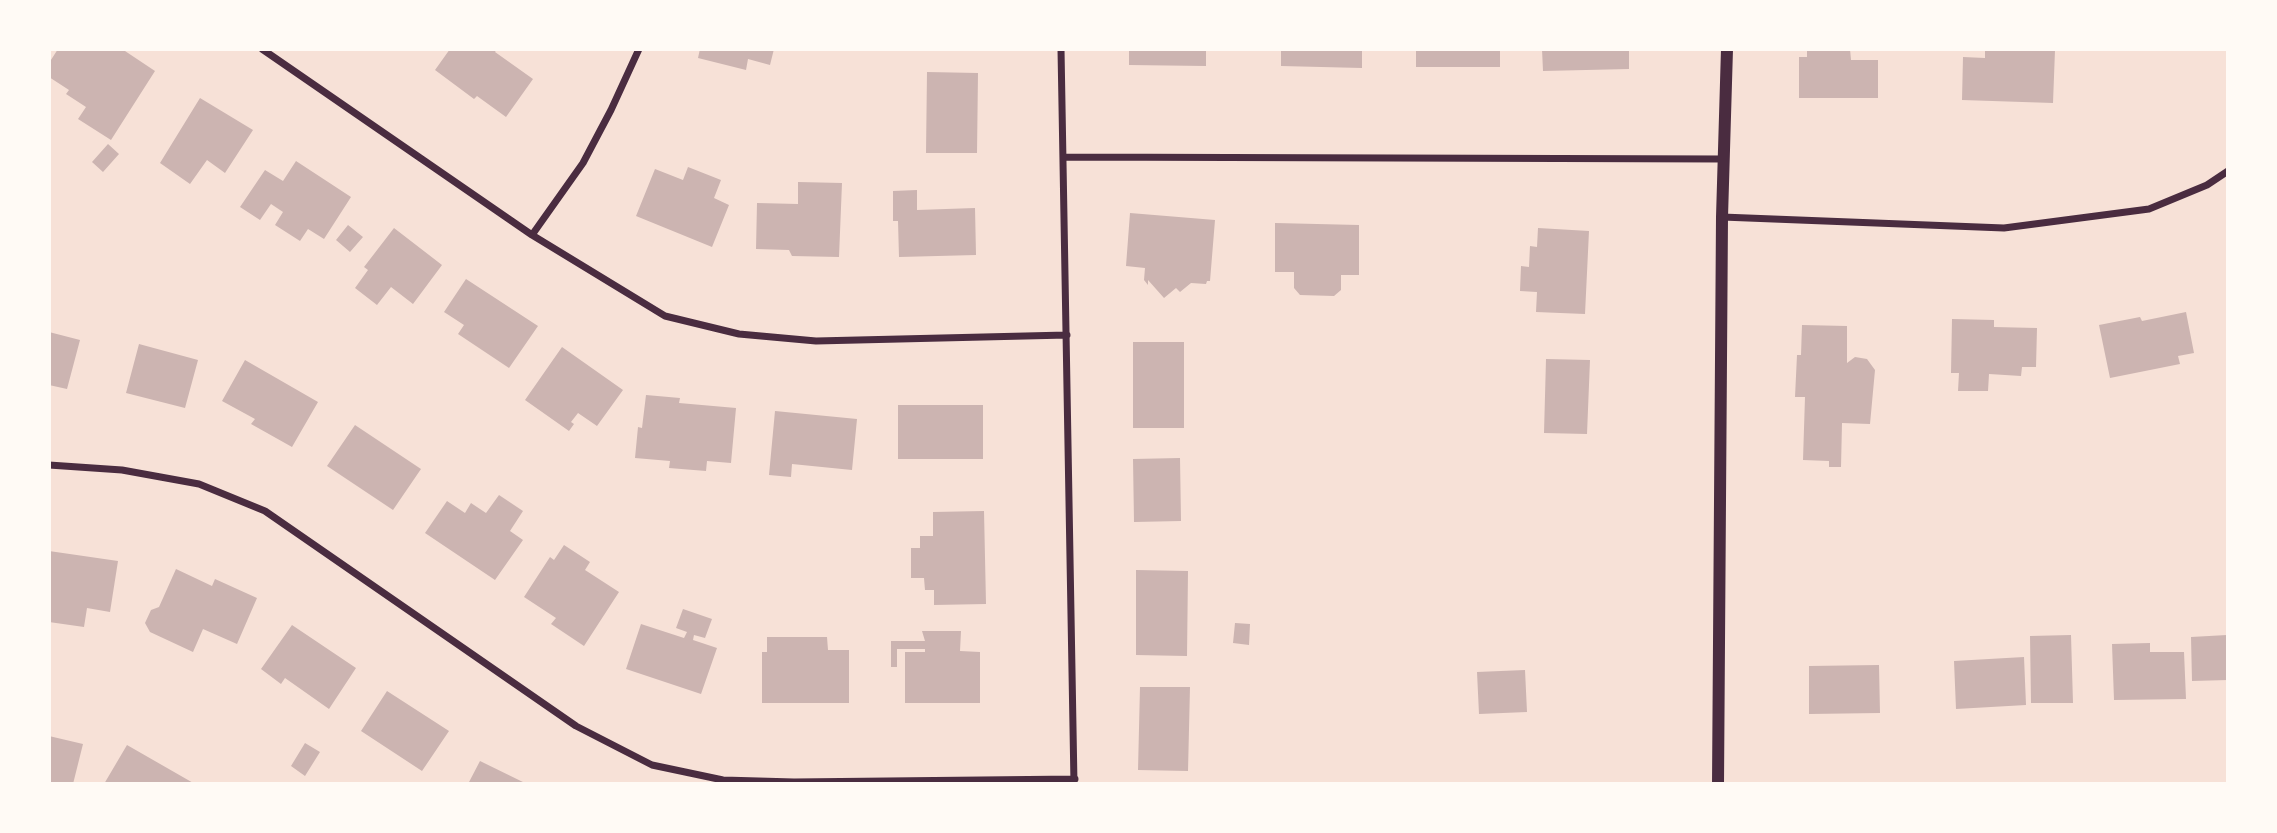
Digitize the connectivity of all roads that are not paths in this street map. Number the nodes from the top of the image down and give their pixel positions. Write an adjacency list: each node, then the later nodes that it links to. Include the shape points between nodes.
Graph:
1 (262, 49): 9 (street)
2 (639, 49): 9 (street, via 583,163)
3 (1061, 49): 5 (street)
4 (1727, 49): 6 (street)
5 (1064, 157): 6 (street); 10 (street)
6 (1723, 159): 8 (street)
7 (2228, 171): 8 (street, via 2207,185 2149,209 2004,228)
8 (1721, 217): 13 (street)
9 (532, 235): 10 (street, via 665,316 739,334 816,341)
10 (1067, 335): 12 (street)
11 (49, 465): 12 (street, via 122,470 199,484 265,511 576,726 652,765 723,780)
12 (1074, 781)
13 (1717, 784)

